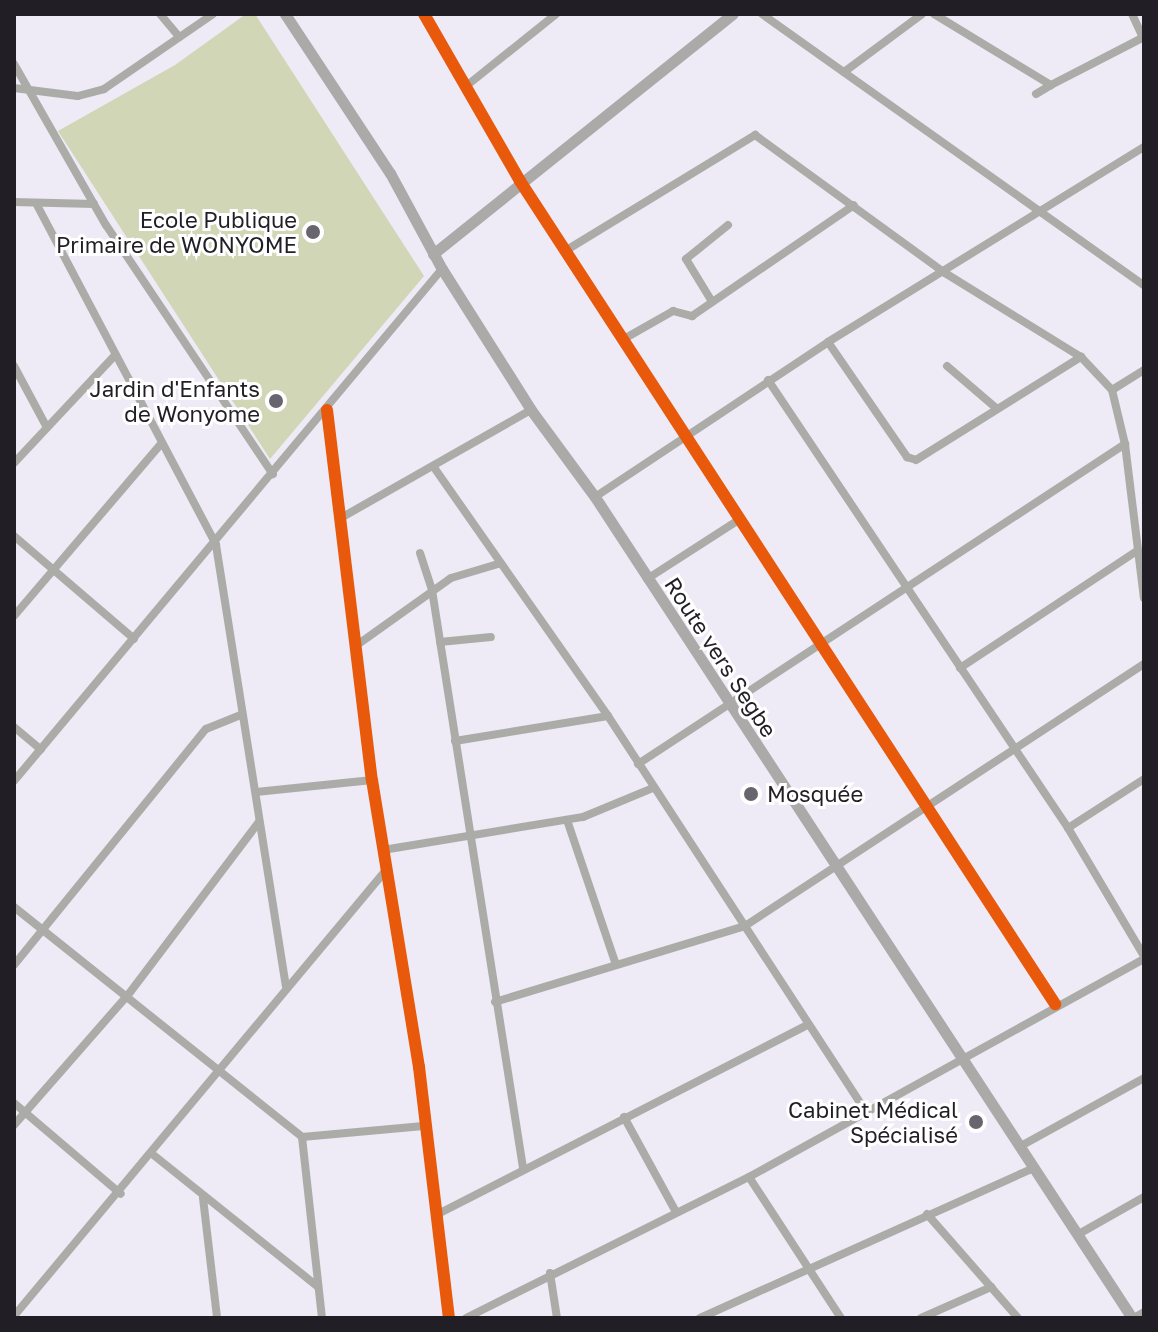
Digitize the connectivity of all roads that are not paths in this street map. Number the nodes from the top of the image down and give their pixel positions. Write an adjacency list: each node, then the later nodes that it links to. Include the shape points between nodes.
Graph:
1 (160, 14): 11 (street)
2 (213, 14): 11 (street)
3 (285, 14): 29 (main road, Route vers Segbe, via 390,173)
4 (424, 14): 16 (street)
5 (556, 14): 16 (street)
6 (762, 14): 14 (street)
7 (922, 14): 14 (street)
8 (934, 14): 15 (street)
9 (1132, 14): 12 (street)
10 (731, 15): 21 (main road)
11 (179, 37): 18 (street, via 94,93)
12 (1143, 38): 15 (street)
13 (14, 64): 18 (street)
14 (844, 72): 26 (street)
15 (1051, 85): 19 (street)
16 (465, 87): 21 (street)
17 (14, 88): 18 (street)
18 (33, 91): 23 (street)
19 (1036, 94)
20 (1144, 147): 26 (street)
21 (520, 181): 28 (street); 29 (main road)
22 (14, 202): 24 (street)
23 (94, 204): 24 (street); 52 (street)
24 (37, 205): 36 (street)
25 (854, 205): 28 (street, via 751,134); 31 (street); 33 (street)
26 (1039, 214): 31 (street); 32 (street)
27 (728, 225): 33 (street, via 686,259)
28 (565, 251): 34 (street)
29 (433, 254): 30 (main road, Route vers Segbe)
30 (442, 269): 44 (street); 45 (main road, Route vers Segbe)
31 (945, 273): 35 (street); 37 (street)
32 (1144, 285)
33 (711, 300): 34 (street, via 692,316 673,311)
34 (622, 340): 47 (street)
35 (828, 342): 41 (street); 43 (street, via 907,457 916,460)
36 (114, 356): 46 (street); 48 (street)
37 (1081, 357): 42 (street); 43 (street)
38 (14, 366): 46 (street)
39 (947, 366): 43 (street)
40 (1144, 370): 42 (street)
41 (768, 380): 47 (street); 63 (street)
42 (1112, 390): 49 (street)
43 (996, 408)
44 (327, 410): 52 (street); 54 (street)
45 (531, 410): 51 (street); 53 (main road, Route vers Segbe)
46 (46, 426): 50 (street)
47 (686, 435): 53 (street); 55 (street)
48 (161, 444): 57 (street); 61 (street)
49 (1125, 444): 58 (street); 63 (street)
50 (14, 463)
51 (433, 466): 54 (street); 60 (street)
52 (273, 474): 57 (street)
53 (595, 497): 62 (main road, Route vers Segbe)
54 (339, 519): 71 (street)
55 (740, 519): 62 (street); 69 (street)
56 (14, 536): 61 (street)
57 (216, 545): 68 (street); 75 (street)
58 (1137, 551): 65 (street); 73 (street)
59 (420, 553): 64 (street)
60 (498, 564): 64 (street, via 461,573); 76 (street)
61 (53, 569): 66 (street); 68 (street)
62 (647, 579): 74 (main road, Route vers Segbe)
63 (905, 586): 69 (street); 73 (street)
64 (432, 590): 70 (street); 71 (street)
65 (1144, 598)
66 (14, 616)
67 (491, 637): 70 (street)
68 (134, 639): 80 (street)
69 (820, 640): 74 (street); 87 (street)
70 (440, 642): 78 (street)
71 (357, 645): 83 (street)
72 (1144, 664): 79 (street)
73 (960, 668): 79 (street)
74 (726, 702): 81 (street); 93 (main road, Route vers Segbe)
75 (241, 715): 86 (street); 97 (street, via 206,729)
76 (608, 716): 78 (street); 81 (street)
77 (14, 727): 80 (street)
78 (455, 741): 91 (street)
79 (1013, 749): 87 (street); 90 (street)
80 (41, 750): 84 (street)
81 (638, 764): 85 (street)
82 (1144, 779): 90 (street)
83 (372, 780): 86 (street); 92 (street)
84 (14, 781)
85 (653, 788): 88 (street); 96 (street)
86 (256, 792): 89 (street)
87 (927, 805): 93 (street); 104 (street)
88 (567, 820): 91 (street); 100 (street)
89 (259, 822): 101 (street); 102 (street)
90 (1068, 828): 98 (street)
91 (469, 833): 92 (street); 103 (street)
92 (383, 850): 94 (street)
93 (834, 867): 96 (street); 106 (main road, Route vers Segbe)
94 (386, 870): 101 (street); 114 (street)
95 (14, 907): 97 (street)
96 (745, 926): 100 (street); 105 (street)
97 (43, 929): 99 (street); 102 (street)
98 (1144, 958): 104 (street)
99 (14, 965)
100 (616, 965): 103 (street)
101 (286, 985): 107 (street)
102 (128, 995): 107 (street); 110 (street)
103 (495, 1002): 118 (street)
104 (1055, 1004): 106 (street)
105 (808, 1025): 111 (street); 112 (street)
106 (961, 1059): 111 (street); 116 (main road, Route vers Segbe)
107 (219, 1073): 115 (street); 117 (street)
108 (1144, 1078): 116 (street)
109 (14, 1103): 110 (street)
110 (24, 1112): 113 (street); 121 (street)
111 (866, 1112): 120 (street)
112 (624, 1117): 118 (street); 124 (street)
113 (14, 1125)
114 (424, 1126): 115 (street); 126 (street)
115 (302, 1137): 130 (street)
116 (1019, 1147): 119 (main road, Route vers Segbe)
117 (151, 1153): 121 (street); 123 (street)
118 (523, 1168): 126 (street)
119 (1033, 1168): 125 (street); 127 (main road, Route vers Segbe)
120 (749, 1177): 124 (street); 128 (street)
121 (121, 1194): 133 (street)
122 (1144, 1197): 127 (street)
123 (203, 1198): 130 (street); 134 (street)
124 (676, 1212): 129 (street)
125 (927, 1214): 128 (street); 131 (street)
126 (436, 1215): 136 (street)
127 (1077, 1235): 143 (main road, Route vers Segbe)
128 (808, 1267): 139 (street); 140 (street)
129 (550, 1273): 137 (street); 138 (street)
130 (318, 1287): 135 (street)
131 (991, 1287): 141 (street); 142 (street)
132 (1144, 1312): 143 (street)
133 (14, 1316)
134 (217, 1318)
135 (322, 1318)
136 (449, 1318)
137 (466, 1318)
138 (557, 1318)
139 (700, 1318)
140 (841, 1318)
141 (921, 1318)
142 (1018, 1318)
143 (1133, 1318)

